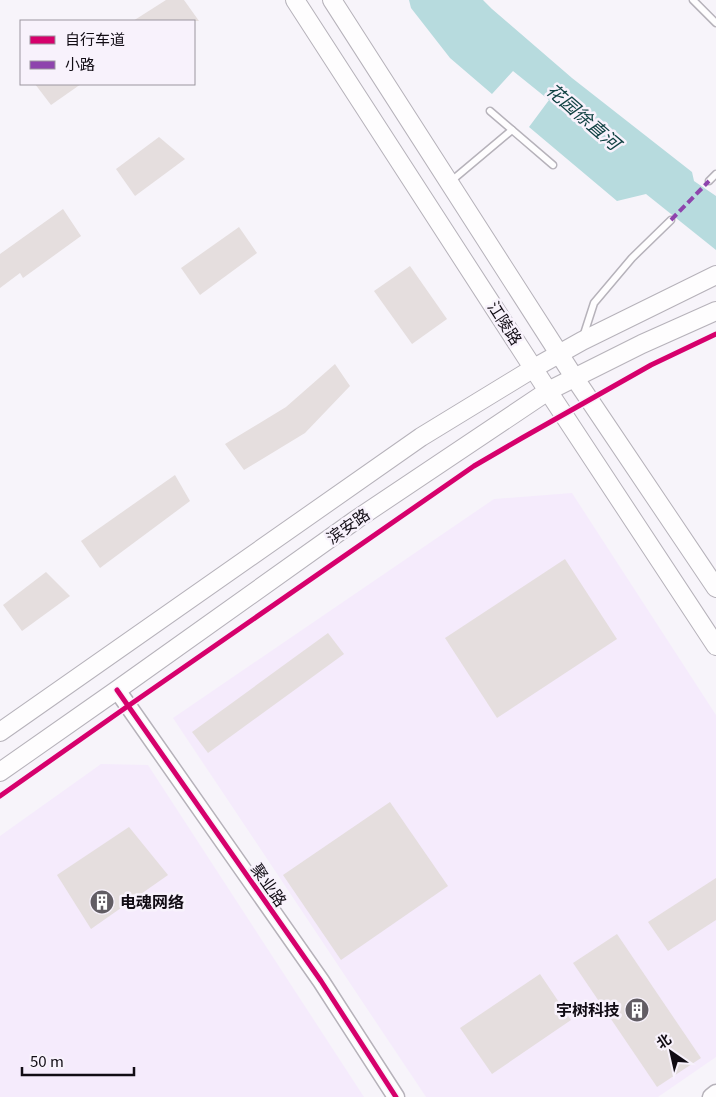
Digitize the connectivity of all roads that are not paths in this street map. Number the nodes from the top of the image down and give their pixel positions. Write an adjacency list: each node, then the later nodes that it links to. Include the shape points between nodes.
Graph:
1 (295, 0): 16 (main road, 江陵路)
2 (332, 0): 10 (main road, 江陵路)
3 (694, 0): 4 (lane)
4 (716, 23)
5 (490, 111): 6 (lane)
6 (512, 130): 7 (lane); 10 (lane)
7 (553, 165)
8 (716, 174): 9 (lane)
9 (709, 181)
10 (450, 182): 15 (main road, 江陵路)
11 (671, 220): 14 (lane, via 594,302)
12 (716, 275): 14 (main road, 滨安路)
13 (716, 311): 17 (main road, 滨安路)
14 (582, 341): 15 (main road, 滨安路)
15 (560, 354): 16 (main road, 滨安路); 17 (main road, 江陵路)
16 (534, 368): 18 (main road, 江陵路); 22 (main road, 滨安路, via 421,437)
17 (574, 377): 18 (main road, 滨安路); 19 (main road, 江陵路)
18 (548, 391): 20 (main road, 江陵路); 21 (main road, 滨安路, via 357,519)
19 (716, 588)
20 (716, 646)
21 (117, 690): 23 (main road, 滨安路); 25 (street, 聚业路, via 321,981)
22 (0, 732)
23 (0, 772)
24 (716, 1093): 26 (street)
25 (396, 1097)
26 (711, 1097)

